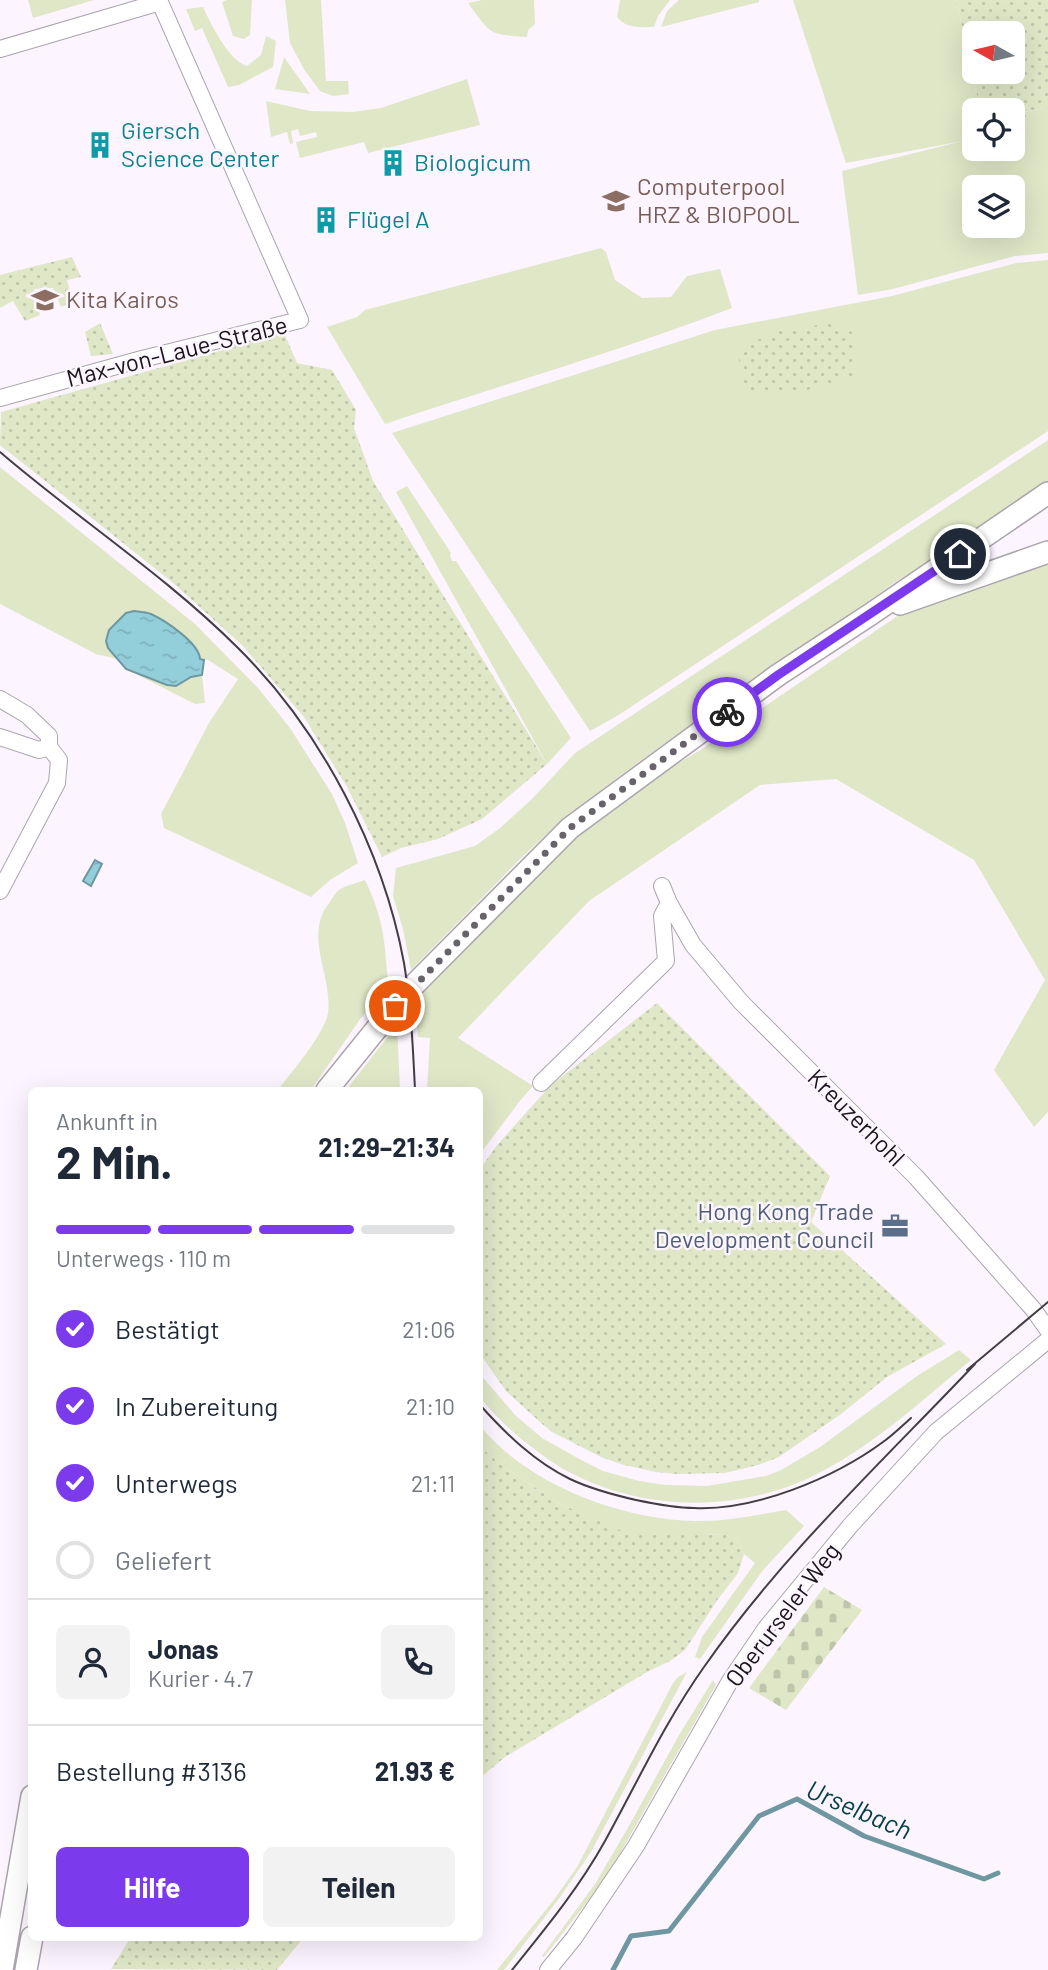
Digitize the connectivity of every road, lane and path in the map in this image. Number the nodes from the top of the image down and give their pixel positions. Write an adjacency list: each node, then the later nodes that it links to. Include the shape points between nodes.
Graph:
1 (159, 1): 2 (street); 3 (street, Max-von-Laue-Straße, via 300,320)
2 (0, 49)
3 (0, 398)
4 (1048, 493): 6 (main road)
5 (1048, 552): 6 (main road)
6 (871, 614): 14 (main road, via 778,675 570,828 414,985)
7 (0, 699): 9 (street, via 27,715 49,736)
8 (0, 737): 9 (street, via 39,750)
9 (50, 747): 11 (street, via 59,760 57,783)
10 (662, 886): 12 (street, Kreuzerhohl)
11 (0, 891)
12 (669, 903): 13 (street, via 662,916 666,961); 15 (street, Kreuzerhohl, via 692,945 741,1002 916,1177)
13 (541, 1083)
14 (329, 1087)
15 (1048, 1330)
16 (1048, 1340): 21 (street, Oberurseler Weg, via 928,1440 766,1628 730,1681 636,1846)
17 (28, 1819): 19 (main road)
18 (31, 1941): 20 (main road)
19 (2, 1970)
20 (26, 1970)
21 (548, 1970)

